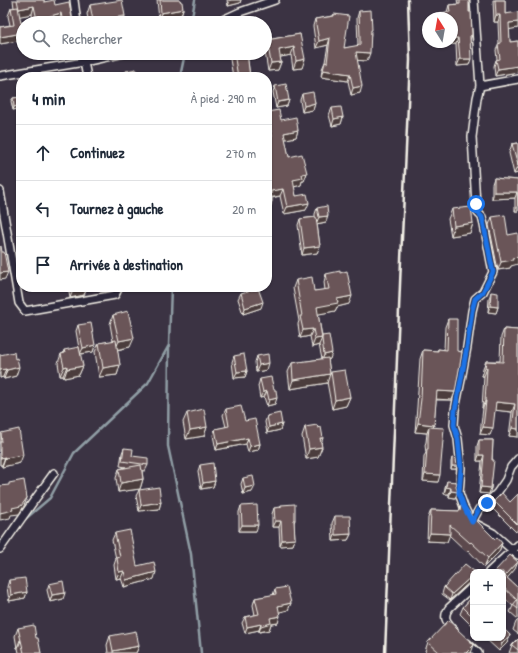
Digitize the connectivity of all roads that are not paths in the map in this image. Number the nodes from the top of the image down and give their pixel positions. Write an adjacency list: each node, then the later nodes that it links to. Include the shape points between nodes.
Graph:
1 (74, 0): 4 (street)
2 (275, 0): 5 (street)
3 (474, 0): 13 (street)
4 (76, 16)
5 (231, 16)
6 (93, 60): 7 (street)
7 (84, 62): 8 (street); 9 (street)
8 (24, 72)
9 (86, 72)
10 (16, 73): 11 (street)
11 (0, 76)
12 (518, 80): 13 (street)
13 (480, 86): 21 (street, via 472,137 476,204 482,217 493,272 483,292 475,299 454,425 461,468 459,493)
14 (0, 192): 15 (street)
15 (4, 235): 16 (street)
16 (16, 289)
17 (17, 292): 18 (street, via 19,303 25,311 115,295)
18 (116, 292)
19 (518, 459): 21 (street, via 497,493 479,509)
20 (54, 473): 22 (street)
21 (472, 522): 23 (street)
22 (0, 549)
23 (516, 550): 24 (street)
24 (493, 569)
25 (470, 589): 26 (street, via 445,615 449,624)
26 (478, 653)

